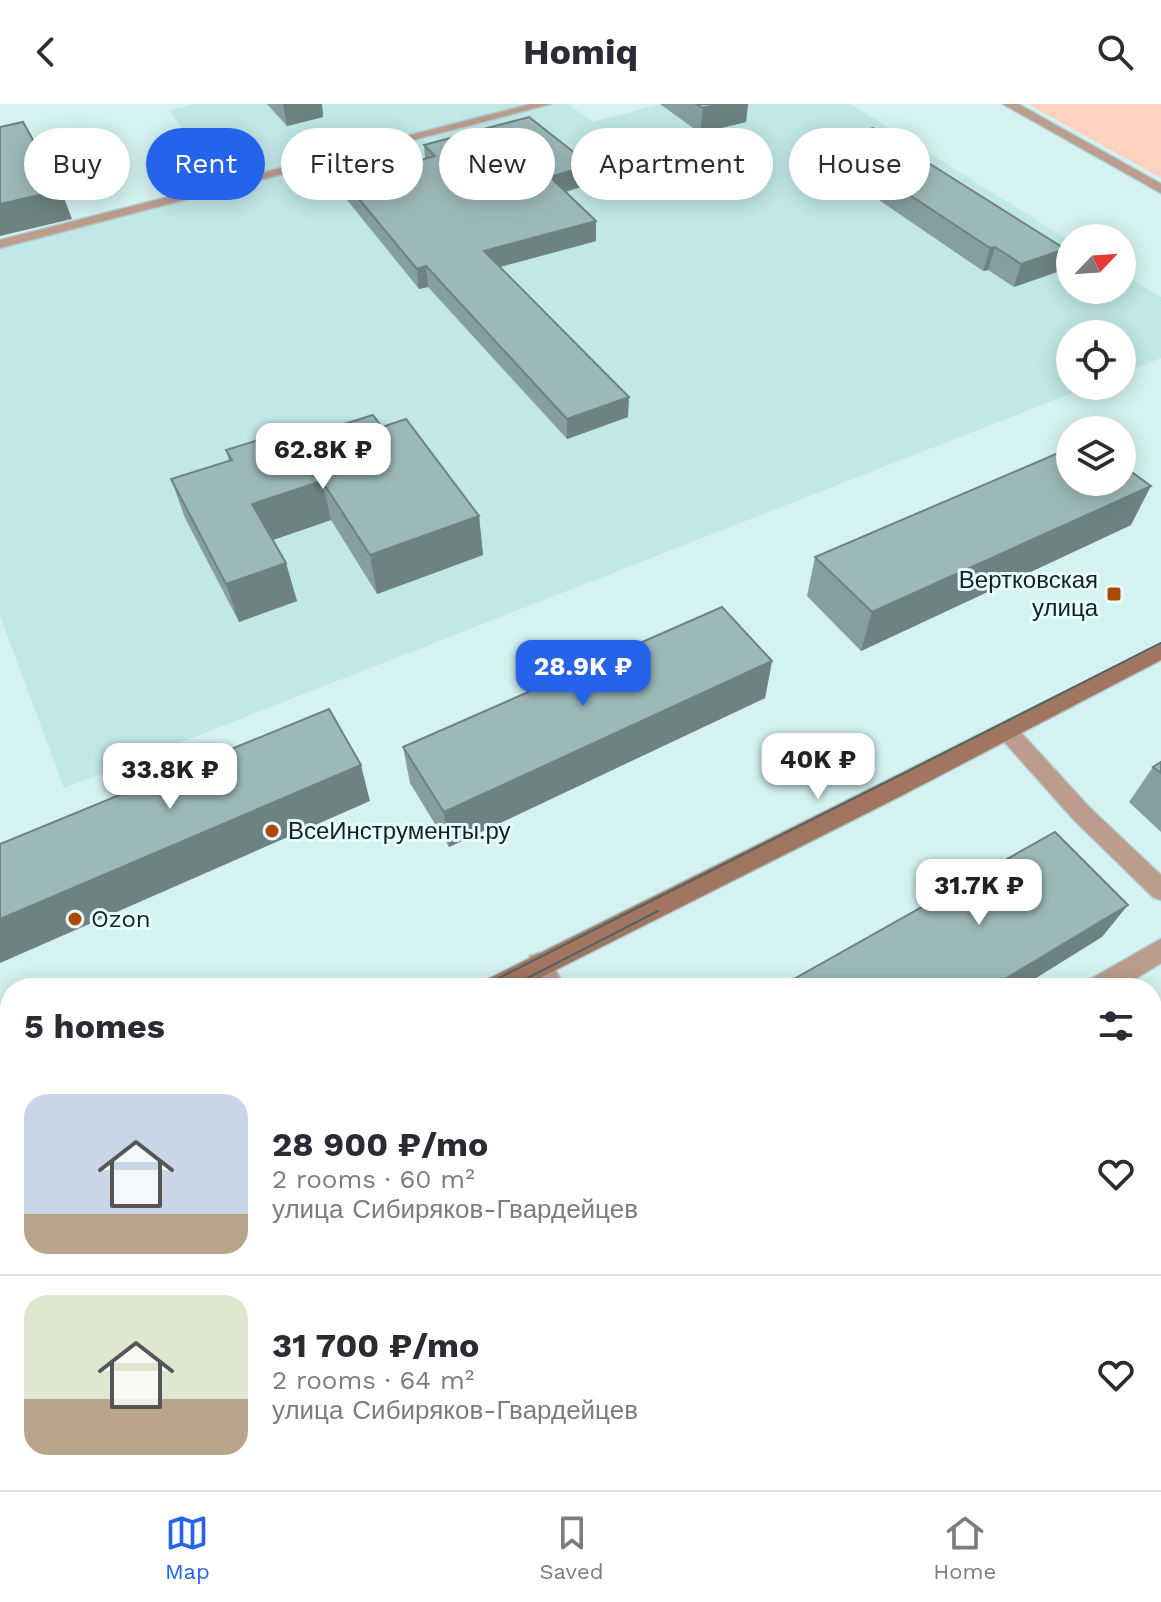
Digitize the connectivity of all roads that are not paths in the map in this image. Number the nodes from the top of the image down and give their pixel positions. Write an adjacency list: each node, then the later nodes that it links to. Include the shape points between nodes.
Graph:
1 (545, 104): 4 (street)
2 (1009, 104): 3 (street)
3 (1161, 189)
4 (0, 244)
5 (1161, 651): 6 (main road)
6 (1007, 731): 7 (street); 9 (main road)
7 (1161, 890)
8 (1161, 950): 12 (street)
9 (539, 964): 10 (main road); 11 (street)
10 (513, 978)
11 (547, 978)
12 (1115, 978)

